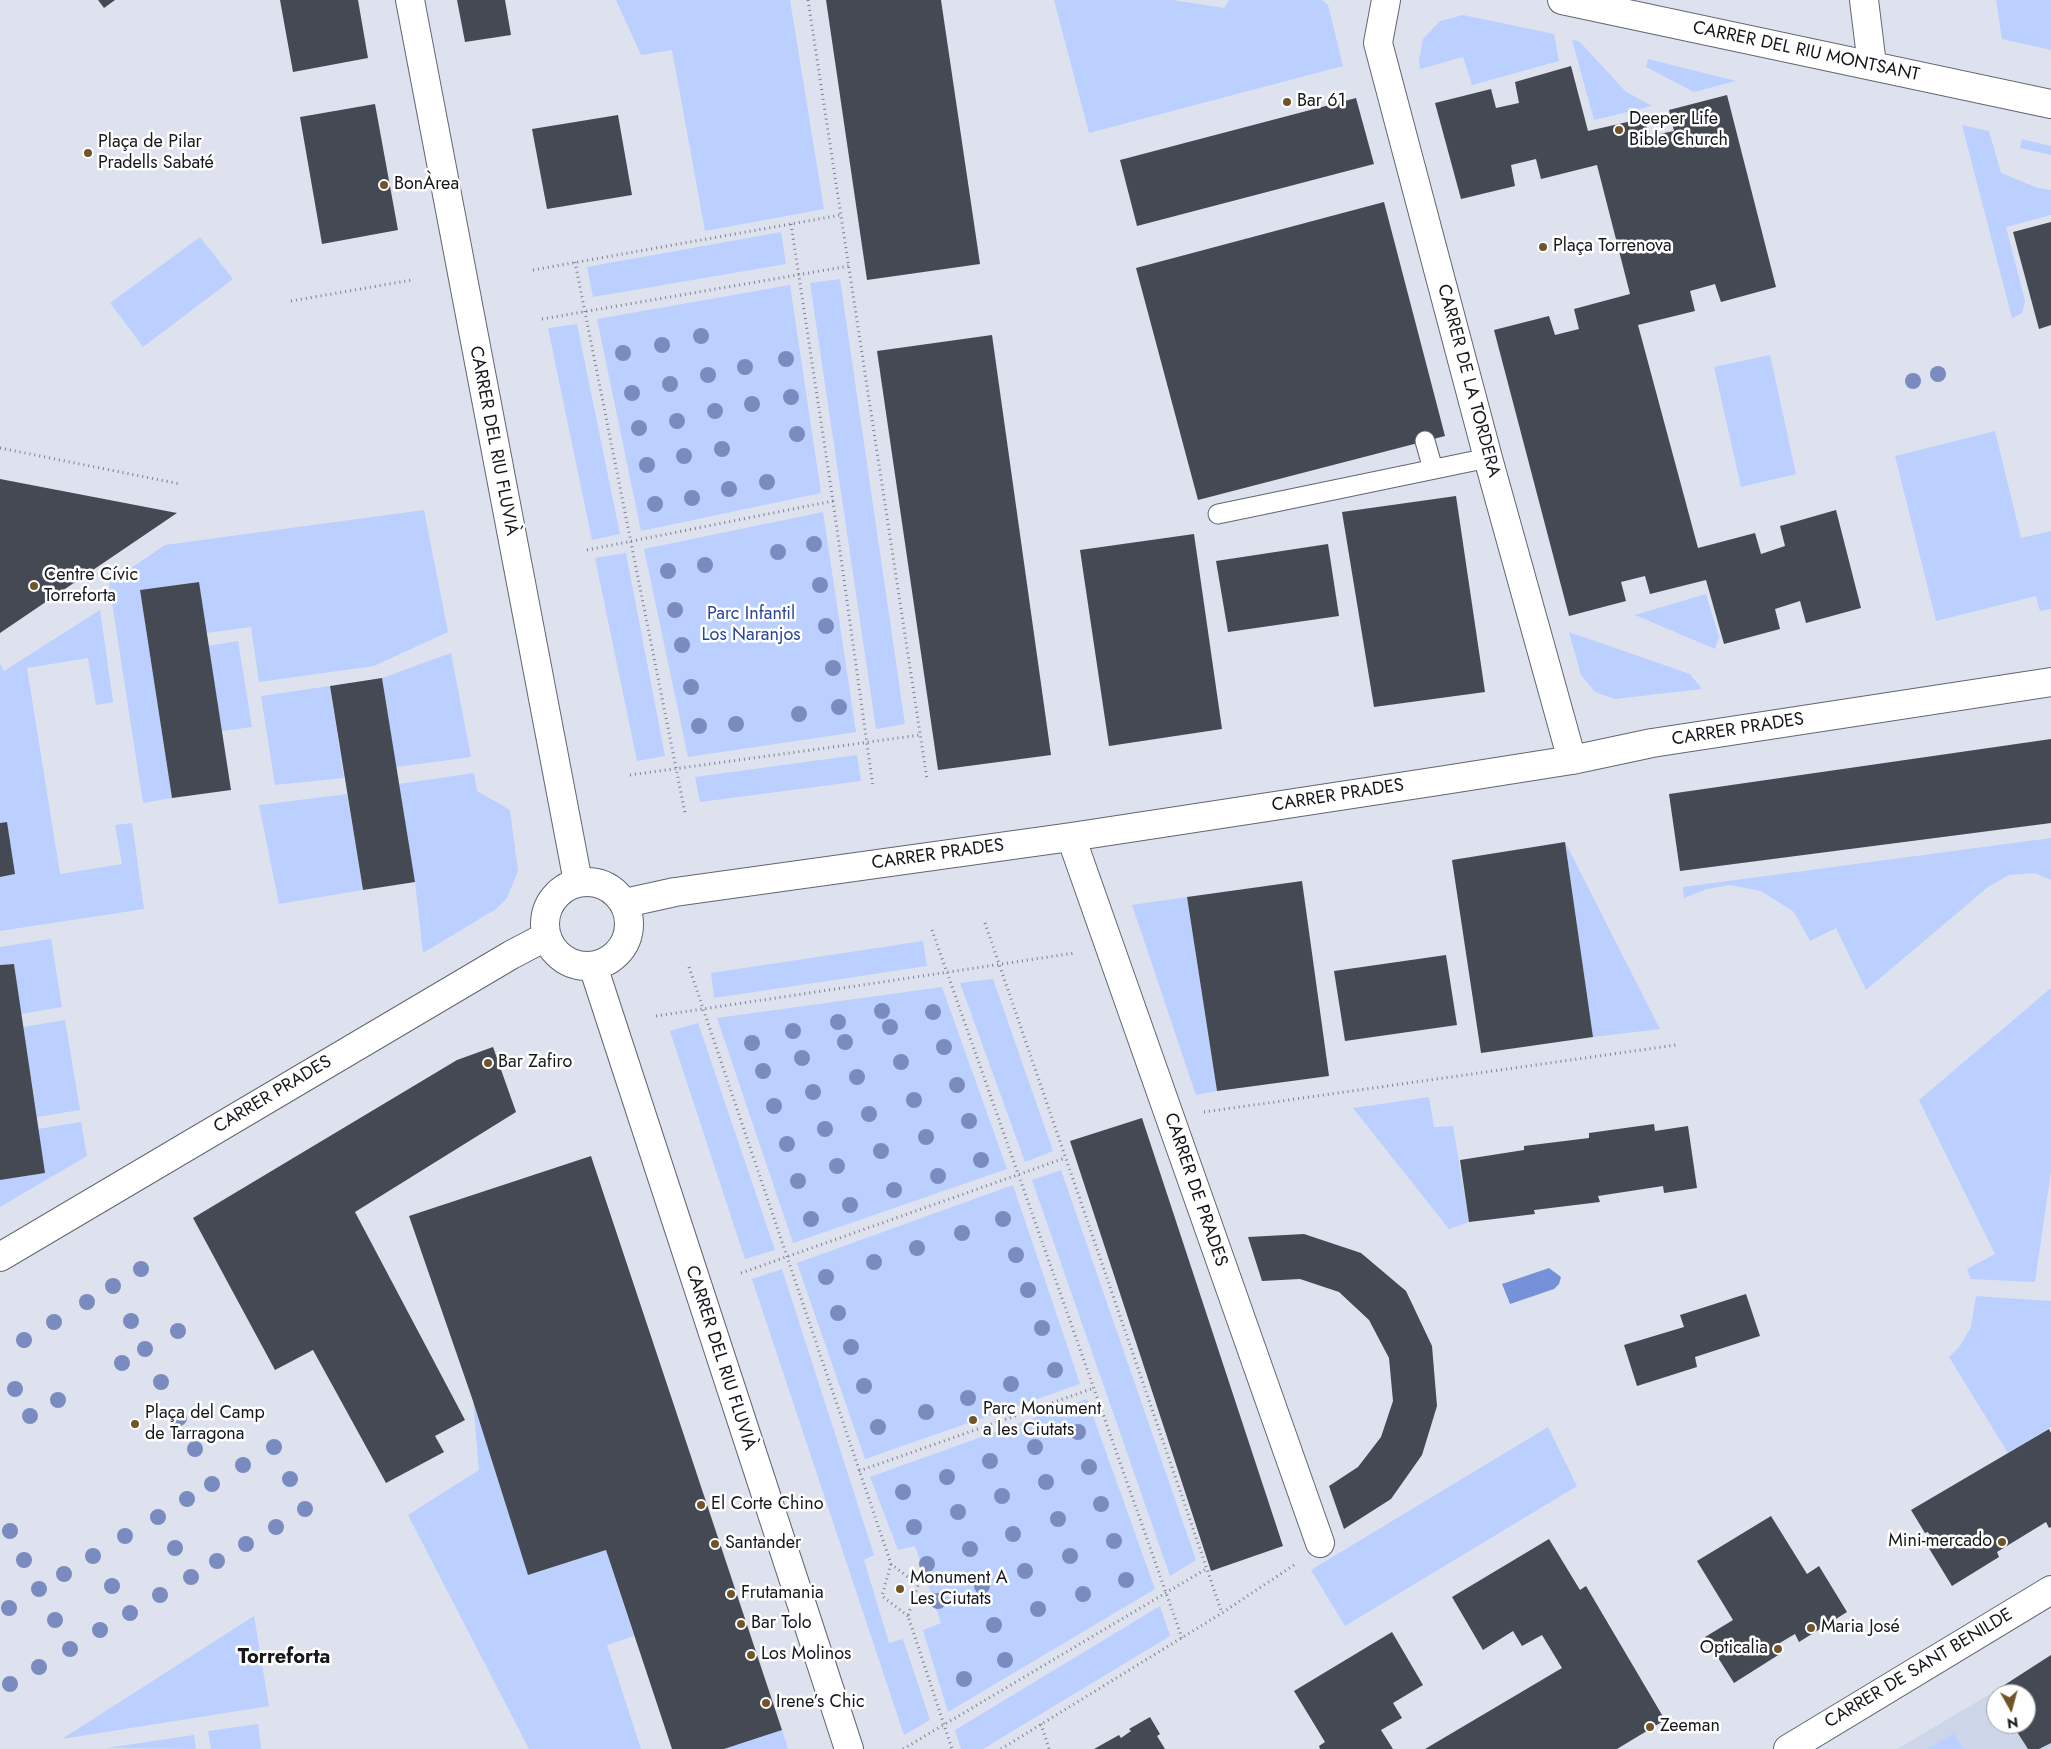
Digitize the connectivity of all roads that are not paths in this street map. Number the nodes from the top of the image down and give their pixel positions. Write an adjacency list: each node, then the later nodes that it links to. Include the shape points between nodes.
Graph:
1 (410, 0): 14 (street, CARRER DEL RIU FLUVIÀ)
2 (1386, 0): 8 (street, CARRER DE LA TORDERA, via 1378,42)
3 (1562, 0): 5 (street, CARRER DEL RIU MONTSANT)
4 (1864, 0): 5 (street)
5 (1872, 65): 6 (street, CARRER DEL RIU MONTSANT)
6 (2051, 104)
7 (1425, 441): 9 (lane)
8 (1488, 458): 9 (lane); 12 (street, CARRER DE LA TORDERA)
9 (1433, 469): 10 (lane)
10 (1218, 514)
11 (2051, 682): 12 (street, CARRER PRADES, via 1652,743)
12 (1572, 760): 13 (street, CARRER PRADES)
13 (1071, 837): 15 (street, CARRER PRADES, via 675,892); 19 (street, CARRER DE PRADES)
14 (578, 882): 15 (street, via 594,882 609,887); 16 (street, via 562,890 550,903 545,919)
15 (625, 903): 17 (street, via 629,930 624,945 613,957)
16 (547, 936): 17 (street, via 554,950 567,961); 18 (street, CARRER PRADES)
17 (593, 966): 21 (street, CARRER DEL RIU FLUVIÀ)
18 (0, 1257)
19 (1320, 1543)
20 (2051, 1590): 22 (street, CARRER DE SANT BENILDE)
21 (849, 1749)
22 (1788, 1749)

